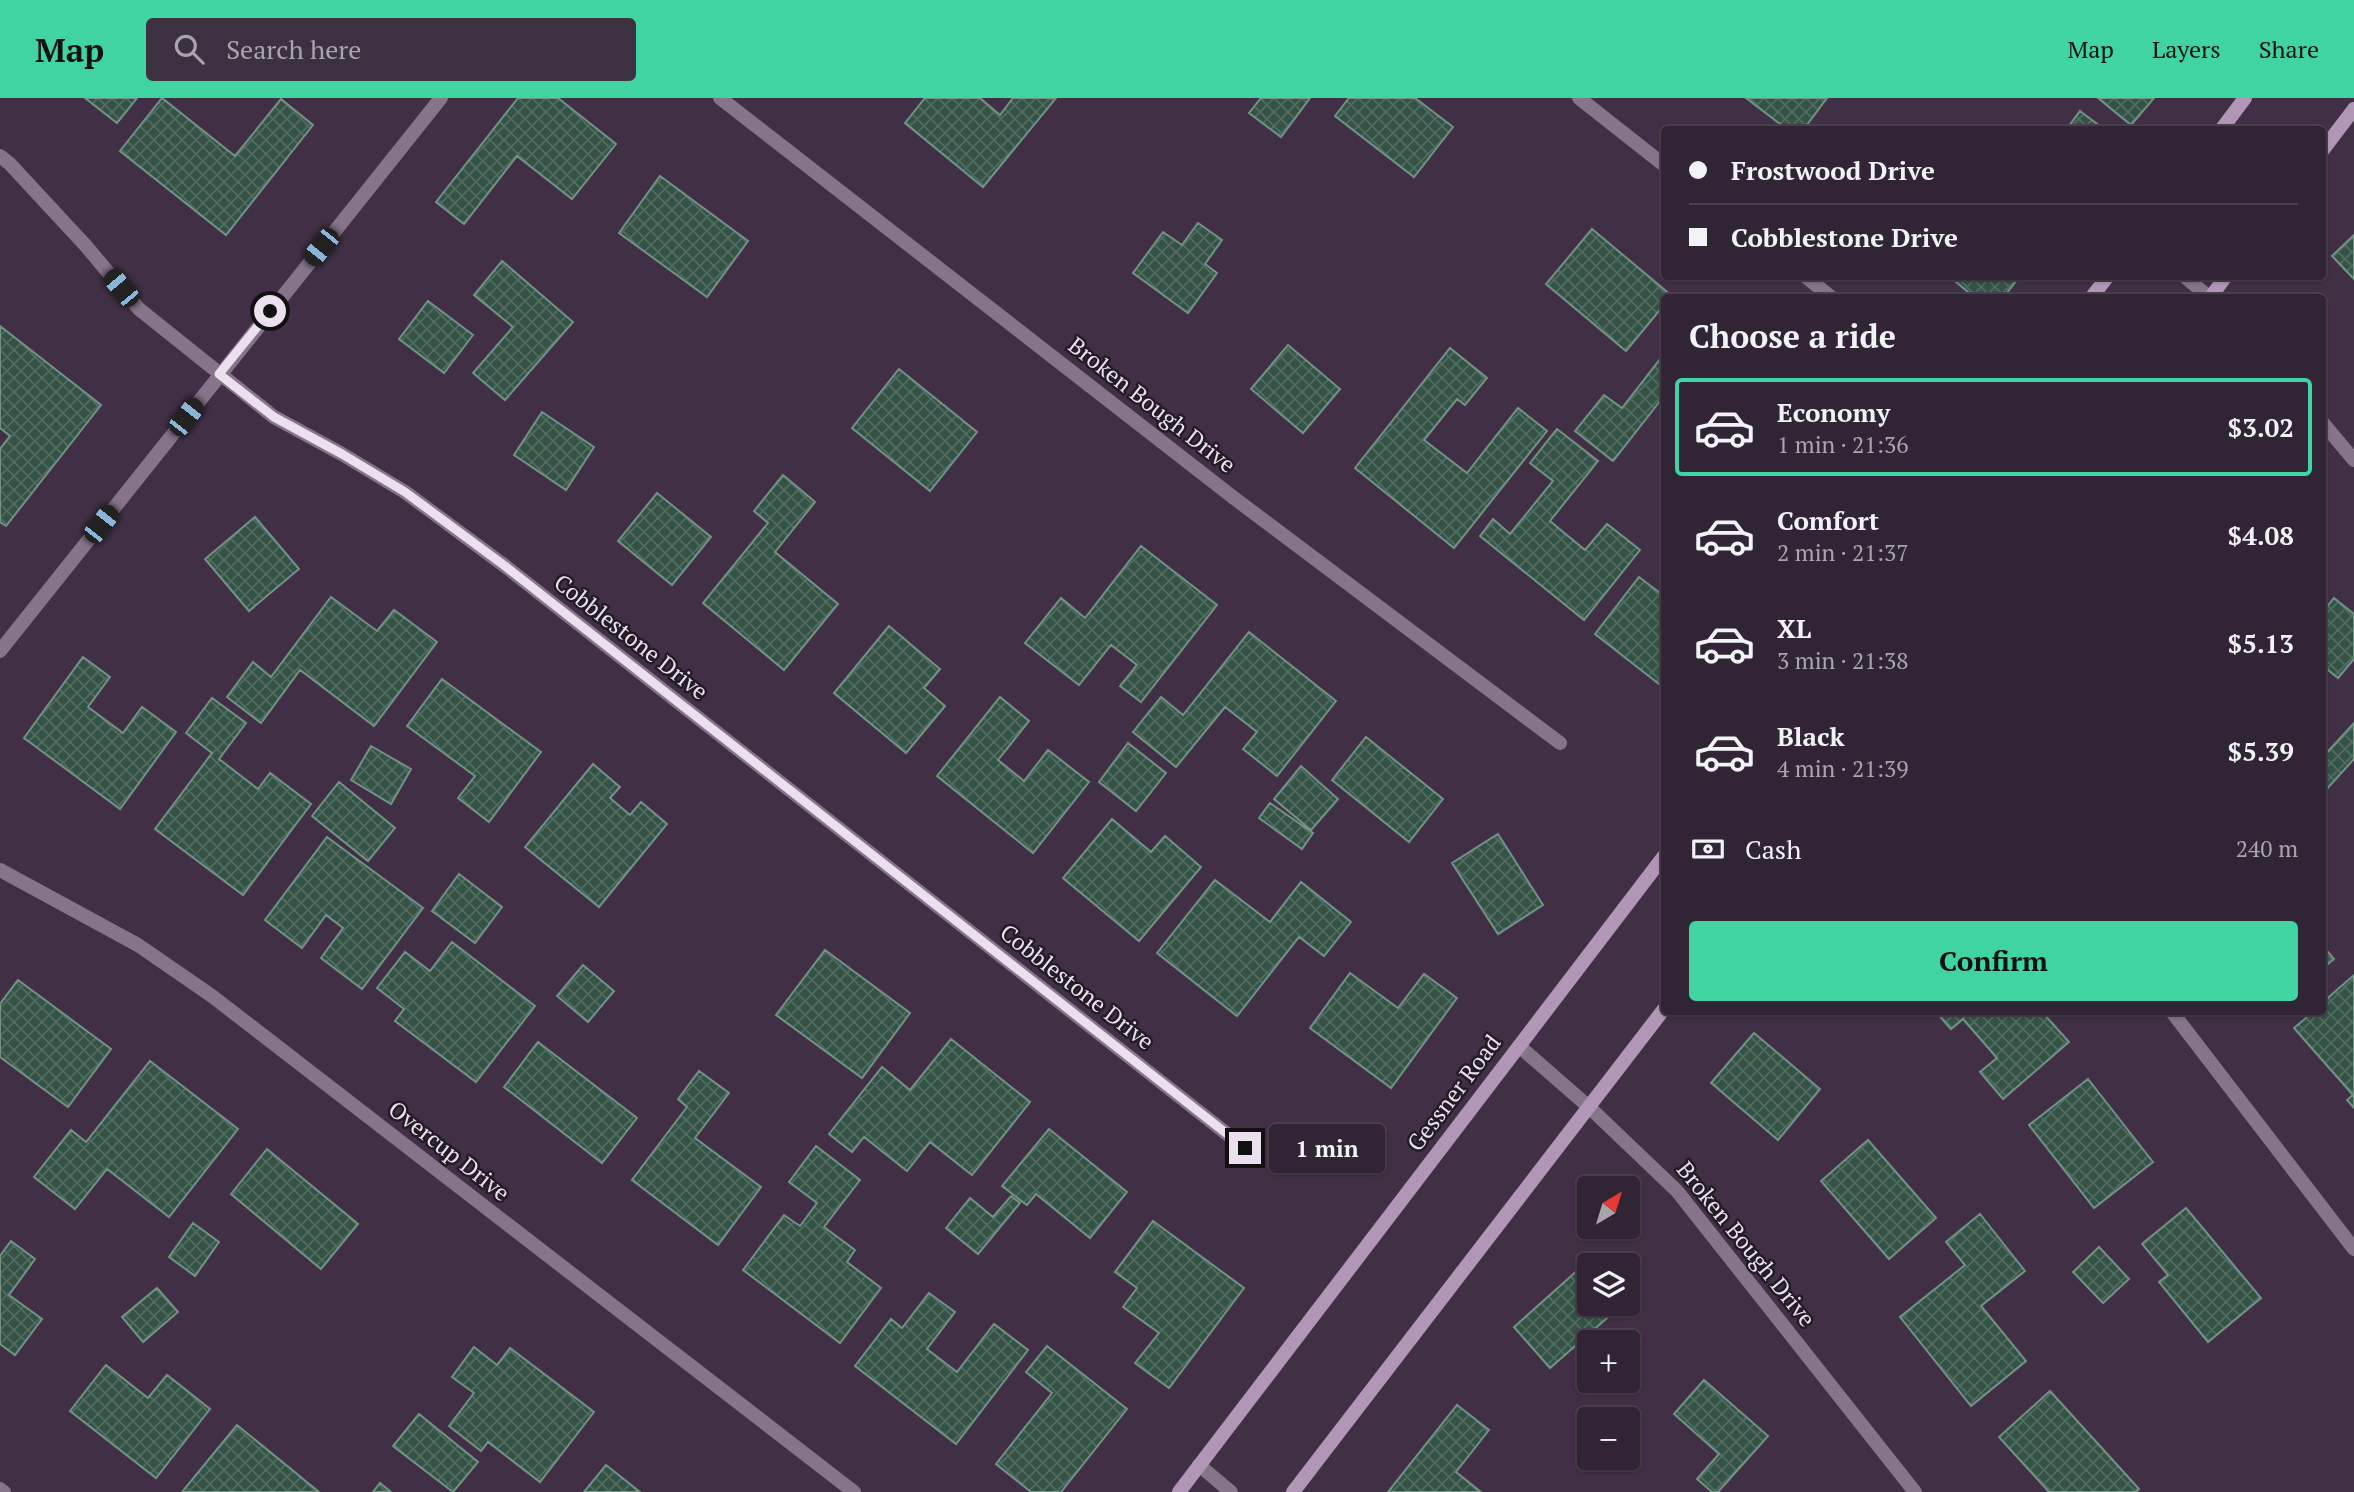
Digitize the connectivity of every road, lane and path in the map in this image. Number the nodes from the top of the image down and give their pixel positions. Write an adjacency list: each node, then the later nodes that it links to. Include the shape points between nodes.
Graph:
1 (441, 98): 16 (street)
2 (720, 98): 20 (street, Broken Bough Drive, via 1234,498)
3 (1579, 98): 9 (street)
4 (2245, 98): 6 (main road)
5 (2354, 109): 7 (main road)
6 (2224, 126)
7 (2326, 146)
8 (0, 156): 16 (street, Cobblestone Drive, via 139,309)
9 (1661, 163)
10 (1810, 280): 13 (street)
11 (2105, 280): 14 (main road)
12 (2189, 280): 15 (street)
13 (1827, 294)
14 (2094, 294)
15 (2205, 294)
16 (219, 374): 19 (street); 27 (street, Cobblestone Drive, via 274,417 405,492 505,566)
17 (2326, 427): 18 (street)
18 (2354, 460)
19 (0, 652)
20 (1560, 743)
21 (1661, 860): 25 (main road, Gessner Road)
22 (0, 870): 30 (street, Overcup Drive, via 138,945 212,996)
23 (1661, 1013): 26 (main road)
24 (2174, 1015): 28 (street)
25 (1519, 1046): 26 (street, Broken Bough Drive); 29 (main road, Gessner Road)
26 (1589, 1107): 33 (main road); 34 (street, Broken Bough Drive, via 1677,1191)
27 (1245, 1148)
28 (2354, 1250)
29 (1199, 1465): 31 (main road, Gessner Road); 32 (street)
30 (854, 1492)
31 (1179, 1492)
32 (1231, 1492)
33 (1293, 1492)
34 (1915, 1492)

